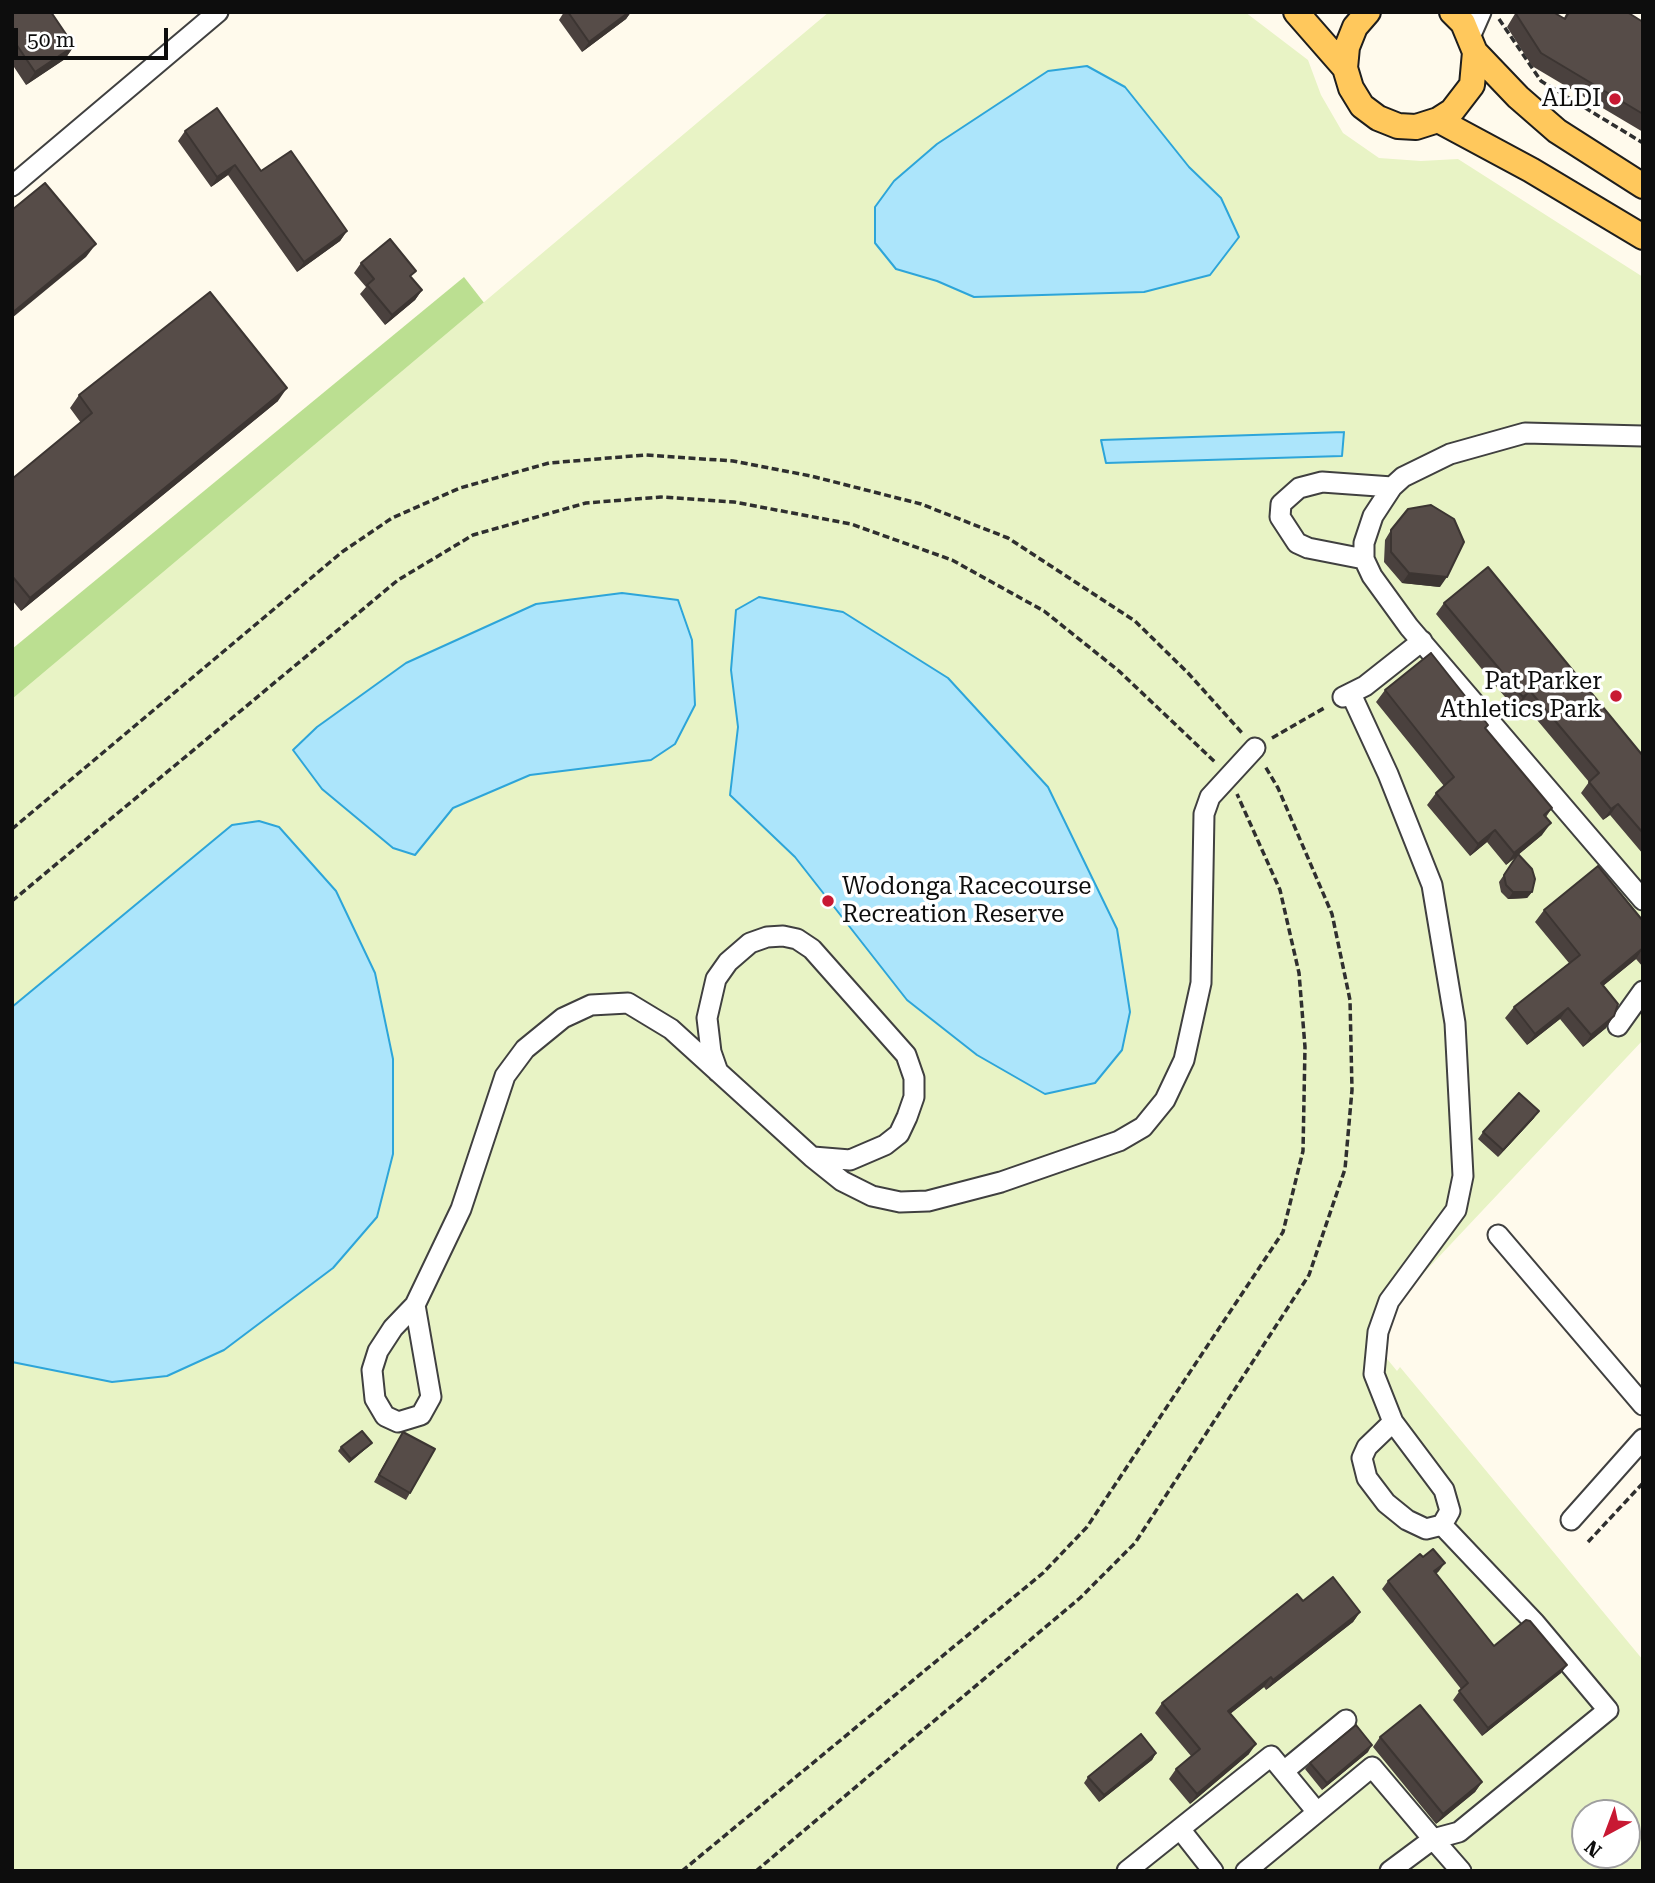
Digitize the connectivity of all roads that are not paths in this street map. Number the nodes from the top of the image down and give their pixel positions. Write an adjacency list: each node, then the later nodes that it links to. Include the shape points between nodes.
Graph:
1 (218, 12): 9 (street)
2 (1296, 12): 7 (main road)
3 (1368, 12): 7 (main road, via 1355,27)
4 (1452, 12): 6 (main road)
5 (1489, 13): 6 (street)
6 (1472, 45): 8 (main road, via 1472,85 1464,99); 10 (main road, via 1518,97 1557,131)
7 (1345, 68): 8 (main road, via 1362,106 1378,118 1416,127)
8 (1438, 120): 11 (main road)
9 (12, 186)
10 (1643, 186)
11 (1643, 237)
12 (1643, 436): 13 (street, via 1525,433 1450,454)
13 (1392, 487): 14 (street, via 1367,528); 14 (street, via 1322,482 1299,488 1281,504 1280,517 1297,543)
14 (1364, 559): 15 (street)
15 (1422, 641): 17 (street); 25 (street, via 1347,695 1398,797 1432,885 1455,1023 1463,1176 1456,1210 1389,1301 1378,1332 1374,1374)
16 (1255, 748): 21 (street, via 1210,797 1204,814 1201,983 1184,1060 1165,1100 1143,1127 1119,1141 1000,1182 928,1201 872,1196 842,1181)
17 (1643, 900)
18 (1643, 991): 19 (street)
19 (1618, 1026)
20 (719, 1075): 21 (street); 21 (street, via 707,1018 716,979 750,943 783,936 797,939 822,958 906,1055 915,1078 907,1117 899,1134 885,1145 850,1160); 23 (street, via 671,1029 628,1003 591,1005 564,1018 525,1049 505,1076 461,1209)
21 (812, 1157)
22 (1498, 1235): 24 (street)
23 (415, 1304): 23 (street, via 393,1328 372,1370 375,1399 385,1416 398,1422 421,1415 431,1397)
24 (1643, 1405)
25 (1393, 1422): 28 (street, via 1444,1490 1450,1511); 28 (street, via 1367,1447 1362,1458 1367,1478 1407,1520 1426,1529)
26 (1643, 1438): 27 (street)
27 (1571, 1520)
28 (1442, 1525): 33 (street, via 1535,1623 1608,1710 1459,1832)
29 (1346, 1720): 30 (street)
30 (1283, 1771): 31 (street); 32 (street, via 1271,1756)
31 (1317, 1812): 33 (street, via 1372,1766); 36 (street)
32 (1180, 1829): 34 (street); 35 (street)
33 (1433, 1839): 37 (street); 38 (street)
34 (1133, 1869)
35 (1213, 1871)
36 (1246, 1871)
37 (1390, 1871)
38 (1461, 1871)

